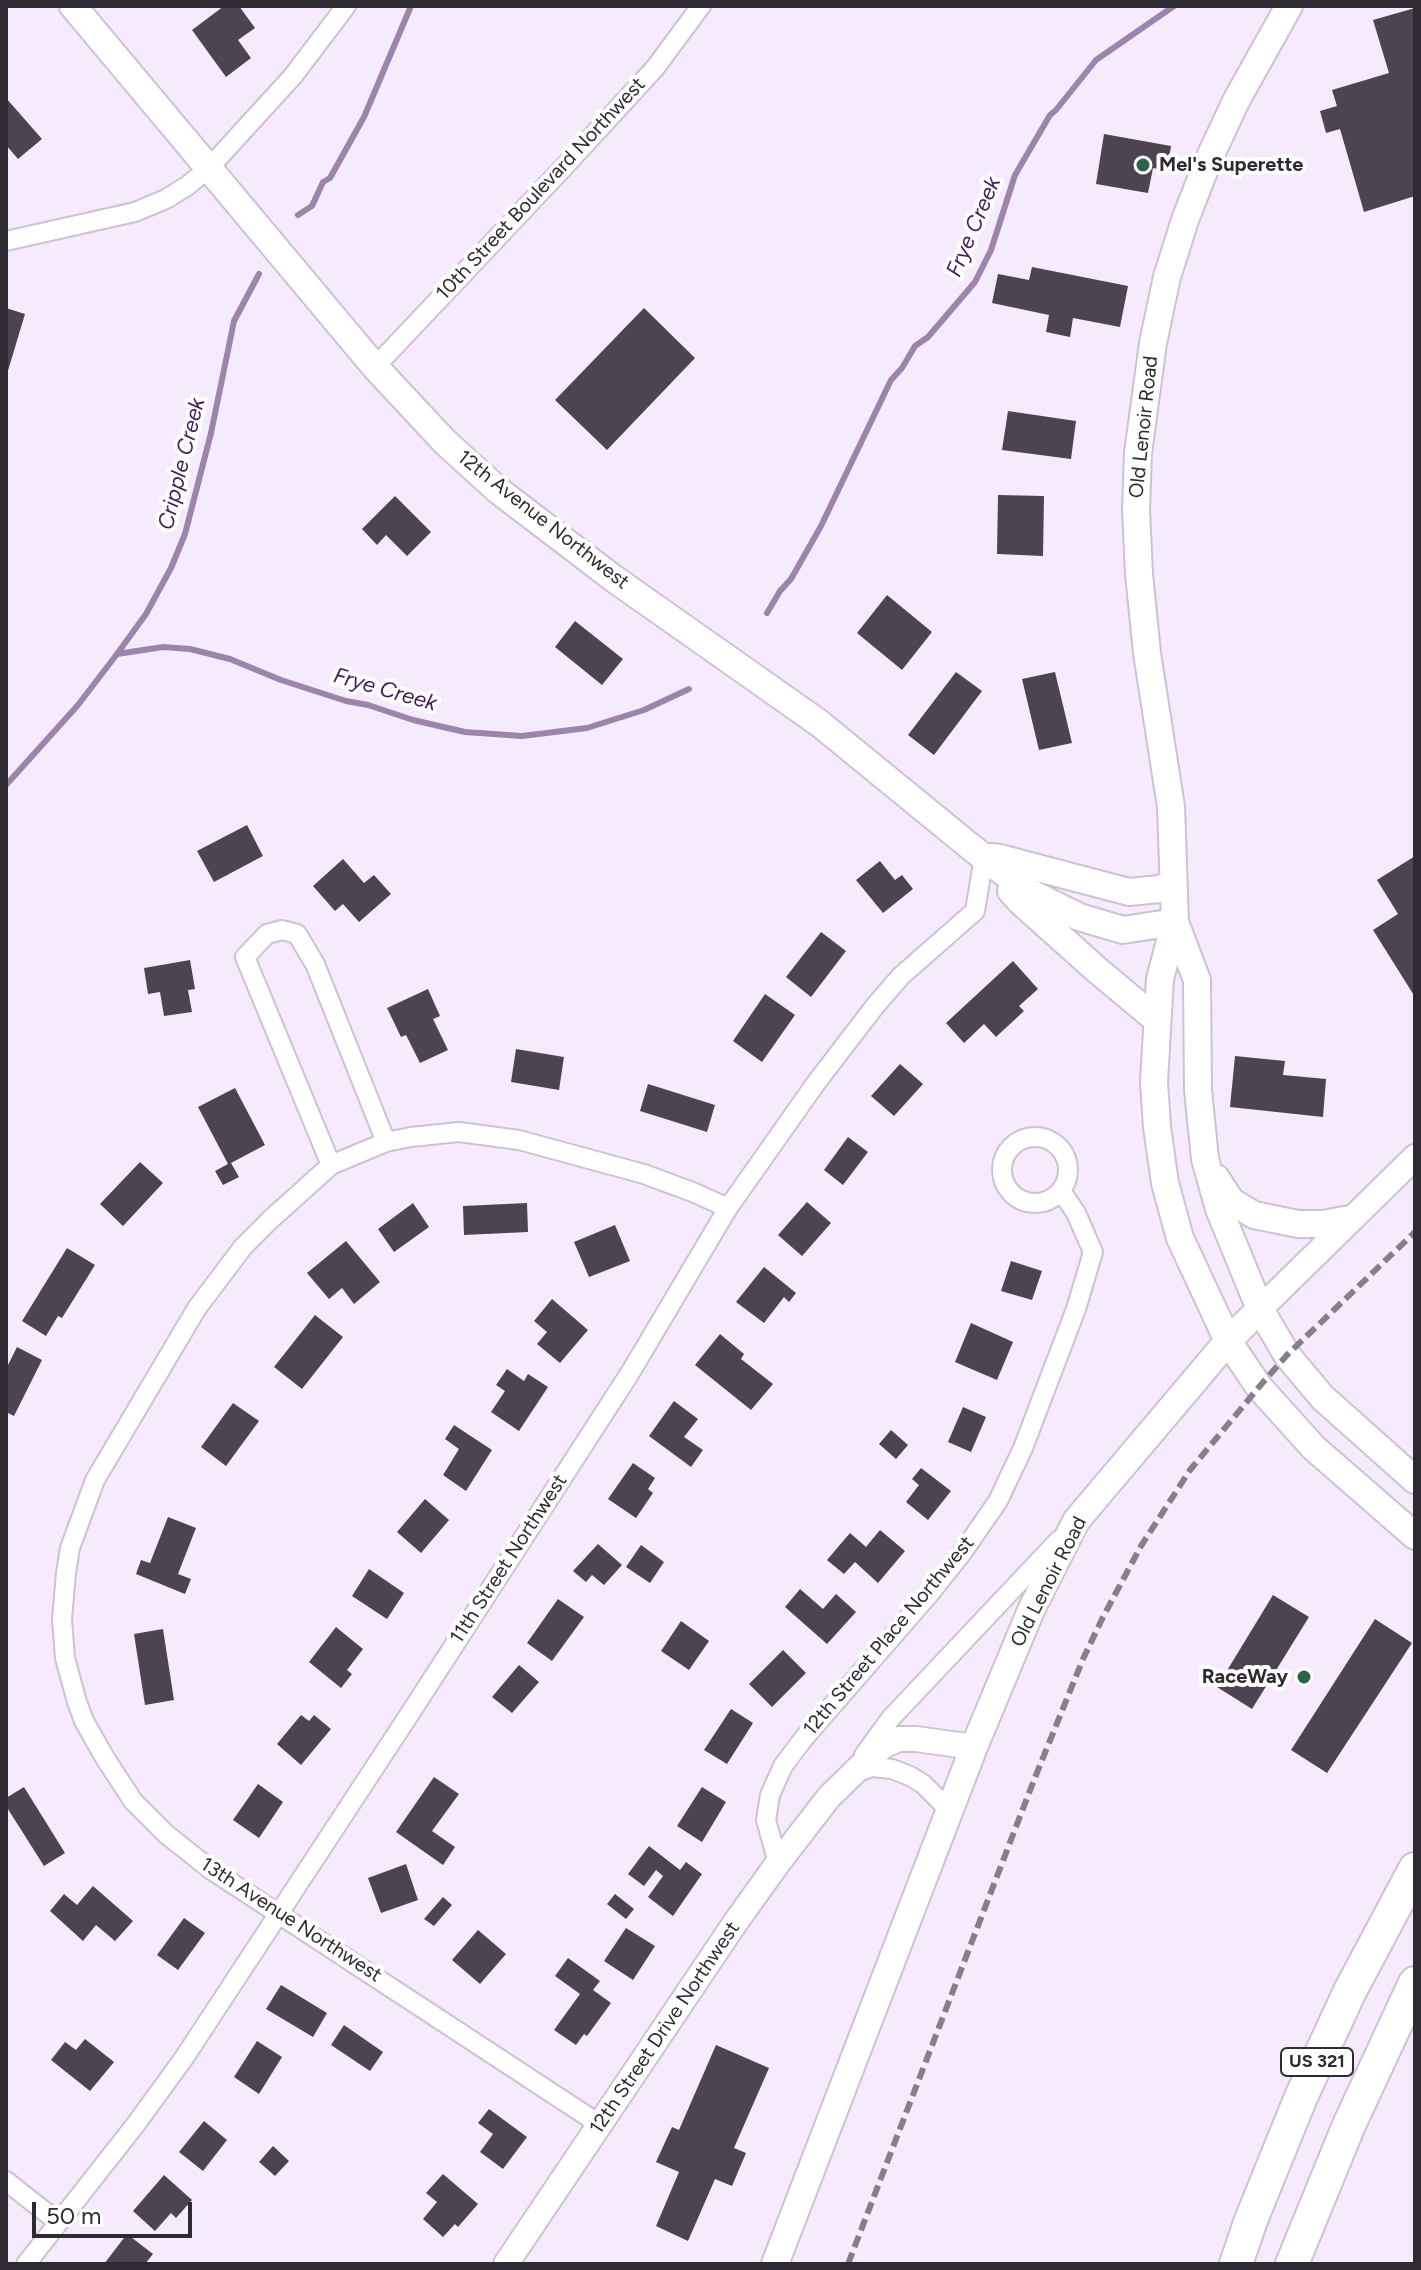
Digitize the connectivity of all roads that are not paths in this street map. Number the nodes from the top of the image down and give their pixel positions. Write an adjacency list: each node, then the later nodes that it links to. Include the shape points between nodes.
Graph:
1 (73, 6): 5 (main road, 12th Avenue Northwest)
2 (346, 6): 5 (street, via 293,76)
3 (701, 6): 7 (street, 10th Street Boulevard Northwest, via 645,78)
4 (1289, 6): 9 (main road, Old Lenoir Road, via 1236,101 1185,220 1167,277 1144,397 1136,510 1139,574 1171,807)
5 (209, 168): 6 (street, via 166,199 135,212); 7 (main road, 12th Avenue Northwest)
6 (6, 241)
7 (375, 367): 8 (main road, 12th Avenue Northwest, via 499,491 819,723)
8 (984, 857): 9 (main road, 12th Avenue Northwest, via 1129,892); 10 (main road, 12th Avenue Northwest, via 1029,892 1079,917 1123,930); 11 (main road, 12th Avenue Northwest, via 1020,901); 17 (street, 11th Street Northwest, via 975,911 875,1006)
9 (1173, 883): 10 (main road, Old Lenoir Road)
10 (1175, 922): 11 (main road, Old Lenoir Road, via 1160,979); 14 (main road, Old Lenoir Road, via 1197,980)
11 (1157, 1020): 20 (main road, Old Lenoir Road, via 1154,1082 1165,1183 1180,1238)
12 (386, 1142): 15 (street, 13th Avenue Northwest); 15 (street, via 315,964 297,934 267,934 245,957); 17 (street, 13th Avenue Northwest, via 459,1132 519,1140 644,1174)
13 (1415, 1157): 18 (street)
14 (1205, 1159): 18 (main road, via 1231,1201 1254,1215 1298,1224); 19 (main road, Old Lenoir Road, via 1219,1209)
15 (331, 1165): 29 (street, 13th Avenue Northwest, via 243,1247 152,1383 95,1480 70,1548 62,1619 65,1658 84,1721 133,1801 210,1869)
16 (1061, 1191): 27 (street, 12th Street Place Northwest, via 1093,1252 1023,1448 998,1501 962,1553 783,1766 766,1820)
17 (728, 1208): 29 (street, 11th Street Northwest, via 630,1373)
18 (1350, 1219): 19 (street)
19 (1260, 1309): 20 (main road); 21 (main road, Old Lenoir Road, via 1287,1355 1322,1397)
20 (1228, 1341): 22 (main road, Old Lenoir Road); 23 (main road, via 1259,1387 1314,1448)
21 (1415, 1480)
22 (1076, 1521): 24 (main road, Old Lenoir Road, via 1032,1608); 25 (street, 12th Street Drive Northwest, via 891,1718)
23 (1412, 1525)
24 (974, 1747): 25 (street, via 899,1739 872,1755); 26 (main road, Old Lenoir Road)
25 (837, 1788): 26 (street, via 853,1773 872,1767 892,1769 923,1784); 27 (street, 12th Street Drive Northwest)
26 (949, 1810): 36 (main road, Old Lenoir Road)
27 (778, 1863): 31 (street, 12th Street Drive Northwest)
28 (1415, 1869): 37 (highway, US 321, via 1301,2097)
29 (279, 1913): 31 (street, 13th Avenue Northwest); 33 (street, 11th Street Northwest, via 176,2069)
30 (1415, 1983): 38 (highway, US 321)
31 (599, 2124): 35 (street, 12th Street Drive Northwest)
32 (6, 2181): 33 (street)
33 (58, 2222): 34 (street, 11th Street Northwest)
34 (26, 2264)
35 (506, 2264)
36 (775, 2264)
37 (1236, 2264)
38 (1292, 2264)

